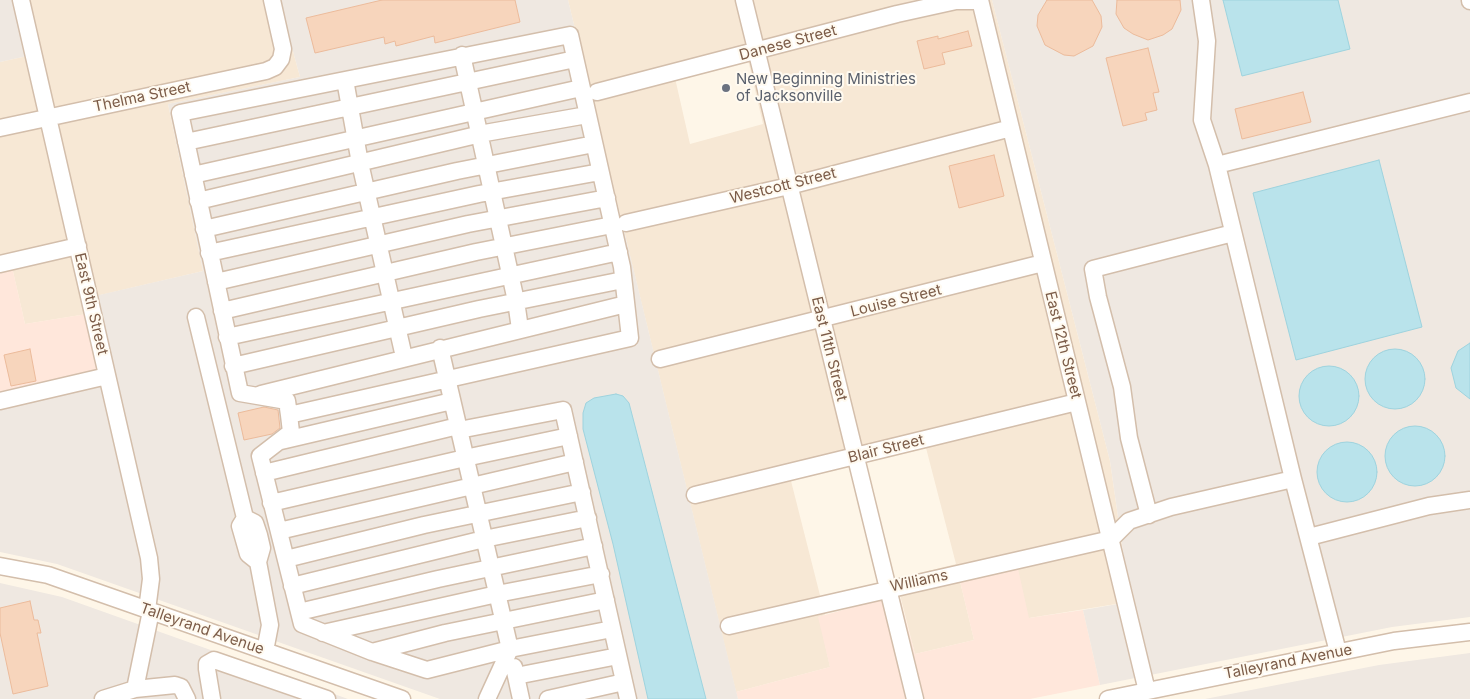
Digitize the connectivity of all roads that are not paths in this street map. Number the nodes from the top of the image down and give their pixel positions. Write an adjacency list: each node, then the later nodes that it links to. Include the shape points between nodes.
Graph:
1 (21, 0): 16 (street, East 9th Street)
2 (272, 0): 16 (street, Thelma Street, via 282,39 281,60 275,67)
3 (744, 0): 6 (street, East 11th Street)
4 (980, 0): 6 (street, Danese Street, via 956,0); 18 (street, East 12th Street)
5 (1201, 0): 24 (street, via 1207,40 1202,120)
6 (756, 51): 11 (street, Danese Street); 28 (street, East 11th Street)
7 (462, 55): 8 (street, via 570,35); 9 (street); 10 (street)
8 (575, 59): 10 (street); 11 (street)
9 (344, 80): 13 (street); 21 (street, via 180,113)
10 (468, 83): 13 (street); 14 (street)
11 (589, 90): 14 (street, Danese Street); 15 (street)
12 (1470, 102): 24 (street)
13 (350, 108): 20 (street); 21 (street)
14 (475, 111): 19 (street); 20 (street, Danese Street)
15 (587, 115): 19 (street); 22 (street)
16 (48, 117): 17 (street, Thelma Street); 39 (street, East 9th Street)
17 (0, 128)
18 (1011, 128): 28 (street, Westcott Street); 43 (street, East 12th Street)
19 (480, 135): 23 (street); 25 (street)
20 (356, 138): 23 (street); 27 (street, Danese Street)
21 (186, 142): 27 (street)
22 (594, 144): 25 (street); 26 (street)
23 (360, 163): 29 (street); 32 (street)
24 (1217, 165): 37 (street)
25 (485, 166): 29 (street); 30 (street)
26 (600, 172): 30 (street); 31 (street)
27 (193, 175): 32 (street)
28 (789, 186): 35 (street, Westcott Street); 54 (street, East 11th Street)
29 (367, 192): 33 (street); 36 (street)
30 (492, 192): 33 (street); 34 (street)
31 (606, 198): 34 (street); 35 (street)
32 (198, 201): 36 (street)
33 (372, 217): 38 (street); 42 (street)
34 (498, 218): 38 (street); 40 (street)
35 (619, 224): 40 (street, Westcott Street); 41 (street)
36 (204, 229): 42 (street)
37 (1233, 233): 76 (street); 83 (street, via 1093,269 1122,387 1129,438)
38 (378, 244): 45 (street); 48 (street)
39 (78, 246): 44 (street); 62 (street, East 9th Street)
40 (503, 247): 45 (street, Westcott Street); 46 (street)
41 (619, 252): 46 (street); 47 (street)
42 (209, 253): 48 (street)
43 (1043, 263): 54 (street, Louise Street); 67 (street, East 12th Street)
44 (0, 264)
45 (385, 273): 49 (street); 52 (street, Westcott Street)
46 (510, 275): 49 (street); 50 (street)
47 (623, 280): 50 (street); 51 (street)
48 (216, 282): 52 (street)
49 (391, 301): 55 (street); 57 (street)
50 (516, 301): 55 (street); 56 (street)
51 (626, 304): 56 (street); 63 (street, via 630,338)
52 (222, 311): 57 (street)
53 (196, 317): 105 (street, via 244,518 240,526 248,554 258,562 270,625)
54 (822, 320): 60 (street, Louise Street); 72 (street, East 11th Street)
55 (397, 328): 59 (street); 61 (street)
56 (520, 329): 58 (street)
57 (227, 337): 61 (street)
58 (440, 348): 59 (street); 63 (street)
59 (404, 357): 64 (street)
60 (660, 359)
61 (233, 366): 64 (street, via 240,393)
62 (107, 376): 65 (street); 98 (street, East 9th Street, via 149,558)
63 (448, 379): 66 (street); 68 (street)
64 (256, 396): 68 (street, via 287,401)
65 (0, 401)
66 (452, 401): 69 (street); 71 (street)
67 (1077, 402): 72 (street, Blair Street); 88 (street, East 12th Street)
68 (288, 415): 71 (street, via 291,432)
69 (458, 428): 70 (street, via 563,410); 73 (street); 75 (street)
70 (569, 436): 73 (street); 74 (street)
71 (278, 442): 75 (street, via 260,456)
72 (856, 456): 79 (street, Blair Street); 95 (street, East 11th Street)
73 (465, 458): 77 (street); 81 (street)
74 (575, 462): 77 (street); 78 (street)
75 (264, 473): 81 (street)
76 (1293, 479): 83 (street); 86 (street)
77 (472, 486): 82 (street); 85 (street)
78 (582, 492): 82 (street); 84 (street)
79 (695, 495)
80 (1470, 500): 86 (street, via 1429,506)
81 (271, 503): 85 (street)
82 (478, 514): 87 (street); 90 (street)
83 (1149, 514): 88 (street, via 1129,521)
84 (588, 518): 87 (street); 89 (street)
85 (279, 532): 90 (street)
86 (1309, 537): 108 (street)
87 (484, 539): 92 (street); 94 (street)
88 (1111, 539): 95 (street, Williams); 114 (street, East 12th Street)
89 (594, 546): 92 (street); 93 (street)
90 (286, 559): 94 (street)
91 (0, 566): 98 (street, Talleyrand Avenue, via 48,575)
92 (491, 568): 96 (street); 99 (street)
93 (601, 574): 96 (street); 97 (street)
94 (292, 586): 99 (street)
95 (888, 588): 101 (street, Williams); 125 (street, East 11th Street)
96 (497, 594): 100 (street); 104 (street)
97 (606, 600): 100 (street); 102 (street)
98 (149, 610): 105 (street, Talleyrand Avenue); 113 (street, East 9th Street)
99 (299, 612): 104 (street, via 302,624)
100 (503, 622): 106 (street); 107 (street)
101 (729, 626)
102 (612, 629): 106 (street); 109 (street)
103 (1470, 632): 108 (street, Talleyrand Avenue)
104 (323, 633): 107 (street)
105 (257, 648): 110 (street); 115 (street, Talleyrand Avenue)
106 (510, 649): 107 (street, via 427,670); 111 (street); 121 (street)
107 (372, 652)
108 (1338, 652): 114 (street, Talleyrand Avenue)
109 (618, 656): 111 (street); 112 (street)
110 (244, 670): 118 (street, via 210,661 207,669); 119 (street)
111 (516, 676): 122 (street)
112 (624, 682): 123 (street); 124 (street)
113 (135, 689): 116 (street); 117 (street, via 181,686)
114 (1148, 691): 126 (street, Talleyrand Avenue)
115 (370, 694): 120 (street, Talleyrand Avenue)
116 (103, 699)
117 (187, 699)
118 (212, 699)
119 (327, 699)
120 (402, 699)
121 (487, 699)
122 (522, 699)
123 (548, 699)
124 (628, 699)
125 (915, 699)
126 (1108, 699)

